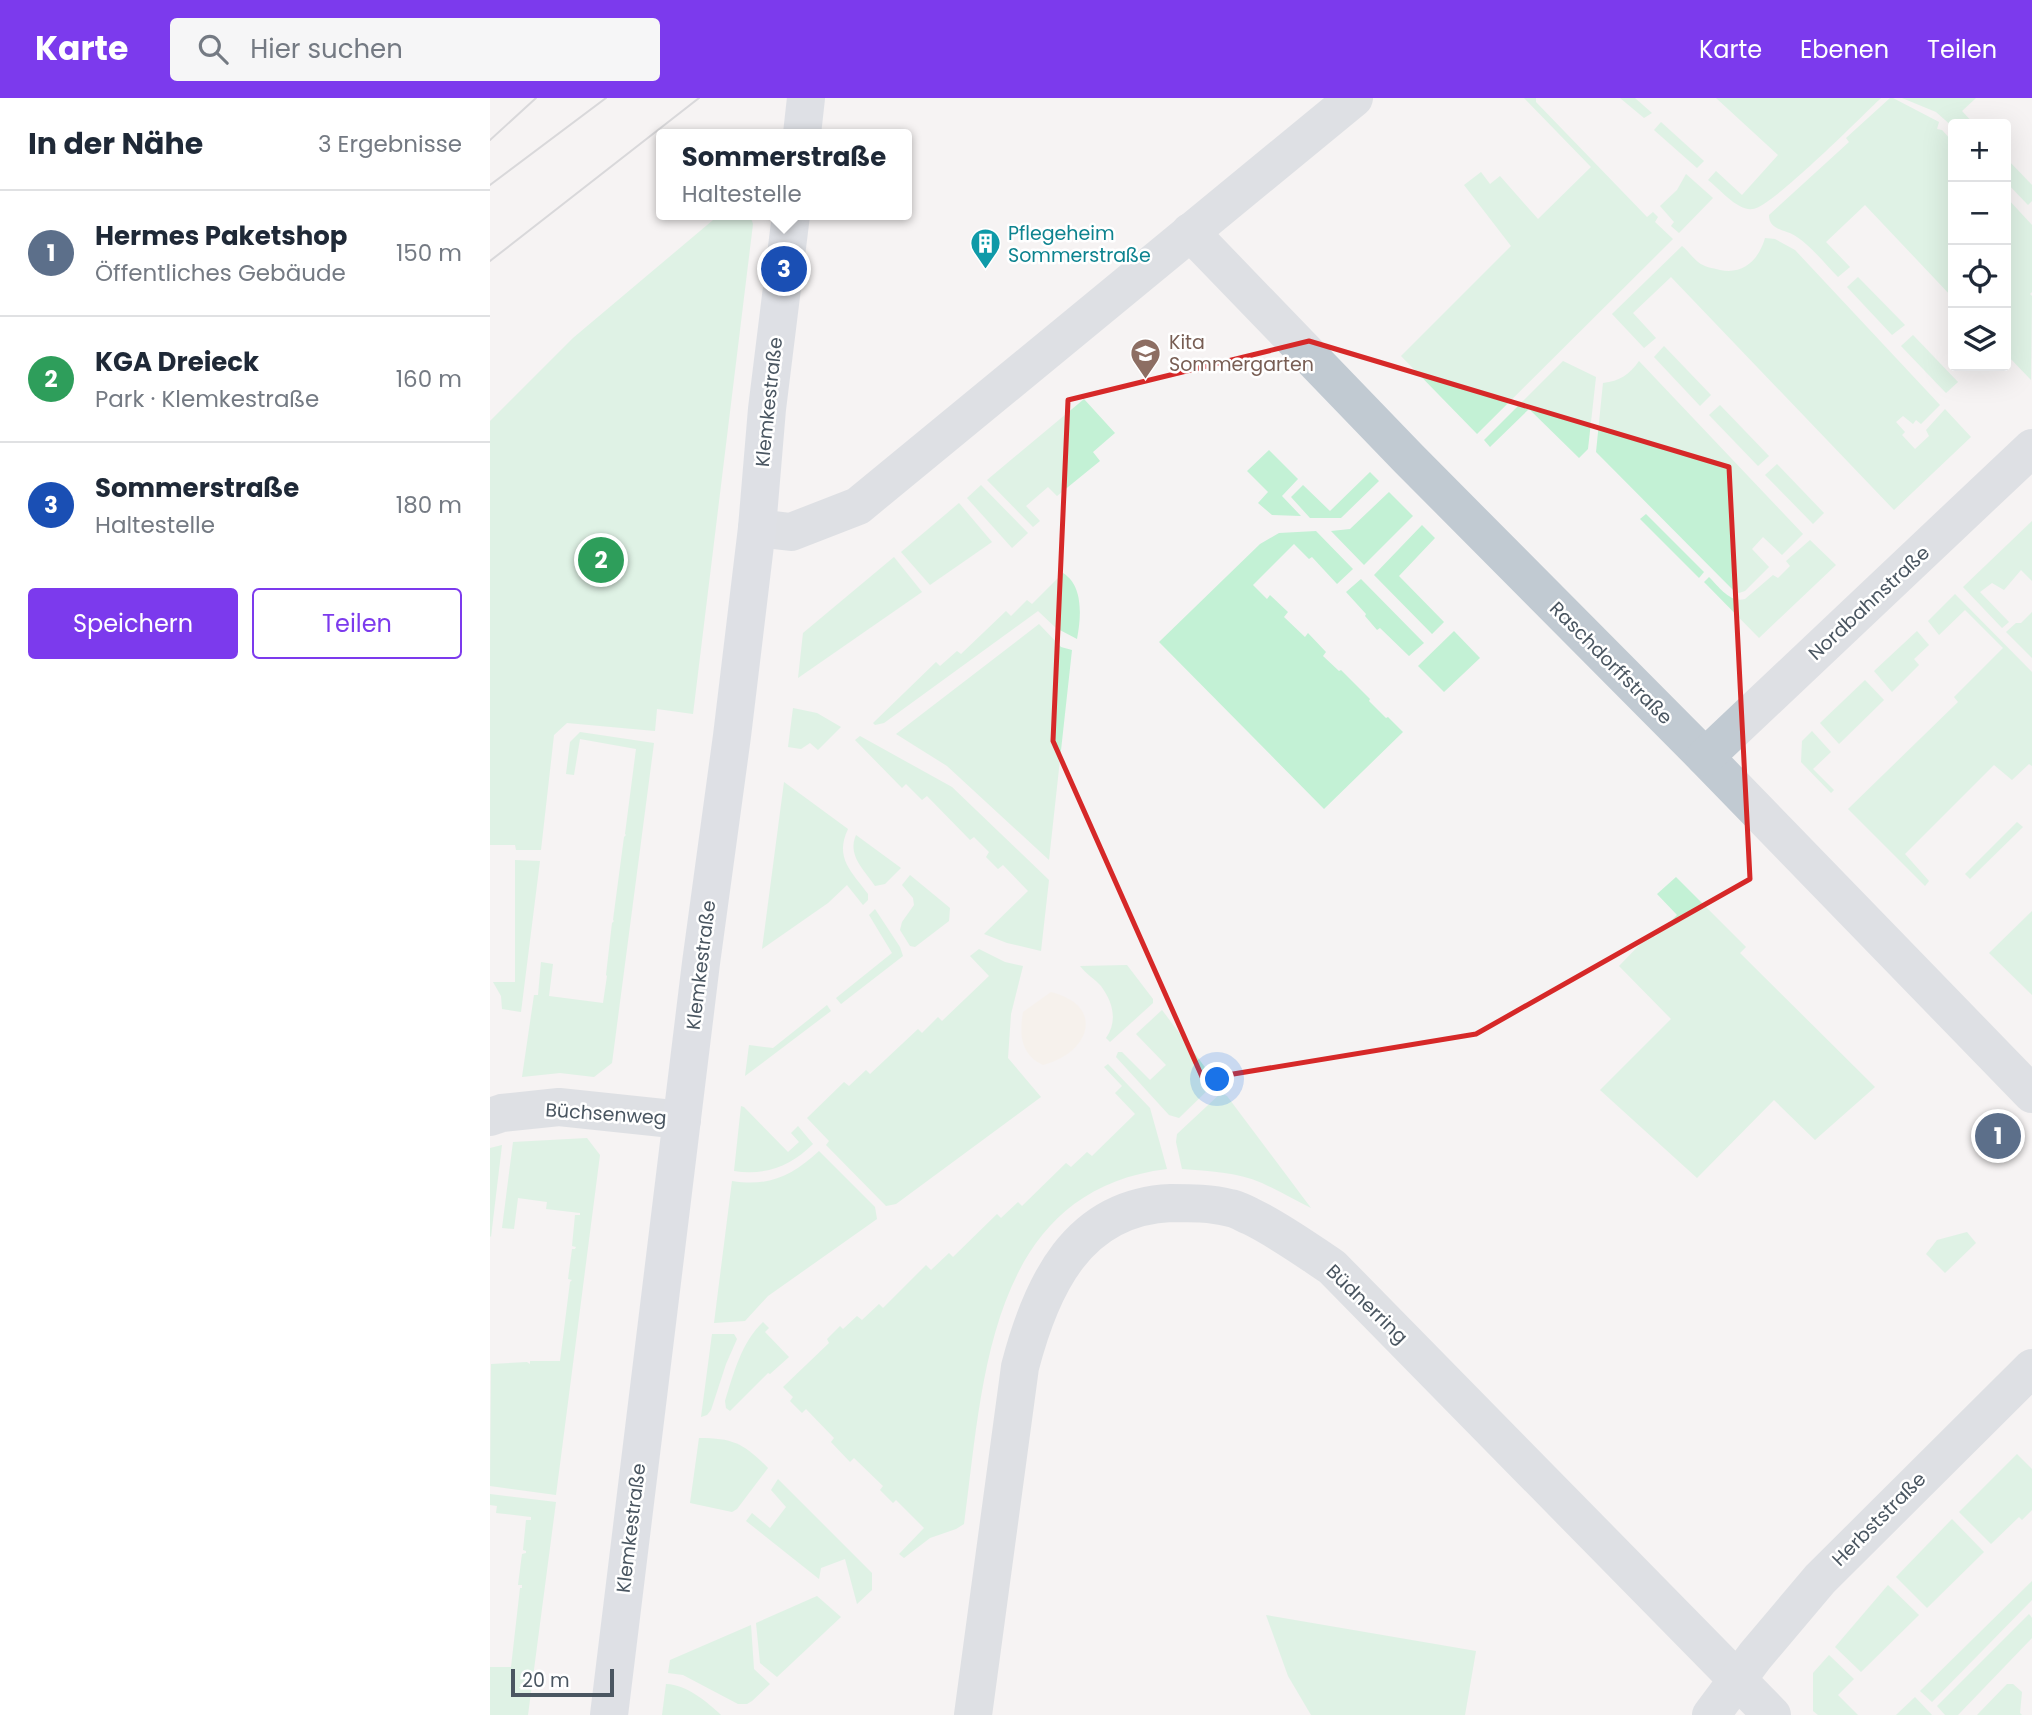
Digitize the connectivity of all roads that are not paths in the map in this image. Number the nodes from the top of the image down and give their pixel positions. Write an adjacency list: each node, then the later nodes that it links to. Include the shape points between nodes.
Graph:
1 (806, 98): 3 (street)
2 (1354, 98): 5 (street)
3 (803, 129)
4 (790, 220): 7 (street, Klemkestraße)
5 (1190, 232): 7 (street, via 858,506 791,532); 8 (street, Raschdorffstraße)
6 (2032, 448): 8 (street, Nordbahnstraße)
7 (757, 528): 11 (street, Klemkestraße)
8 (1705, 757): 9 (street, Raschdorffstraße)
9 (2032, 1094)
10 (490, 1117): 11 (street, Büchsenweg, via 559,1107)
11 (681, 1120): 14 (street, Klemkestraße)
12 (2032, 1368): 13 (street, Herbststraße, via 1821,1578)
13 (1736, 1680): 15 (street, Büdnerring, via 1332,1268 1272,1227 1232,1208 1153,1204 1120,1213 1069,1254 1030,1329 1020,1367); 16 (street); 17 (street, Büdnerring)
14 (609, 1715)
15 (973, 1715)
16 (1711, 1715)
17 (1772, 1715)

